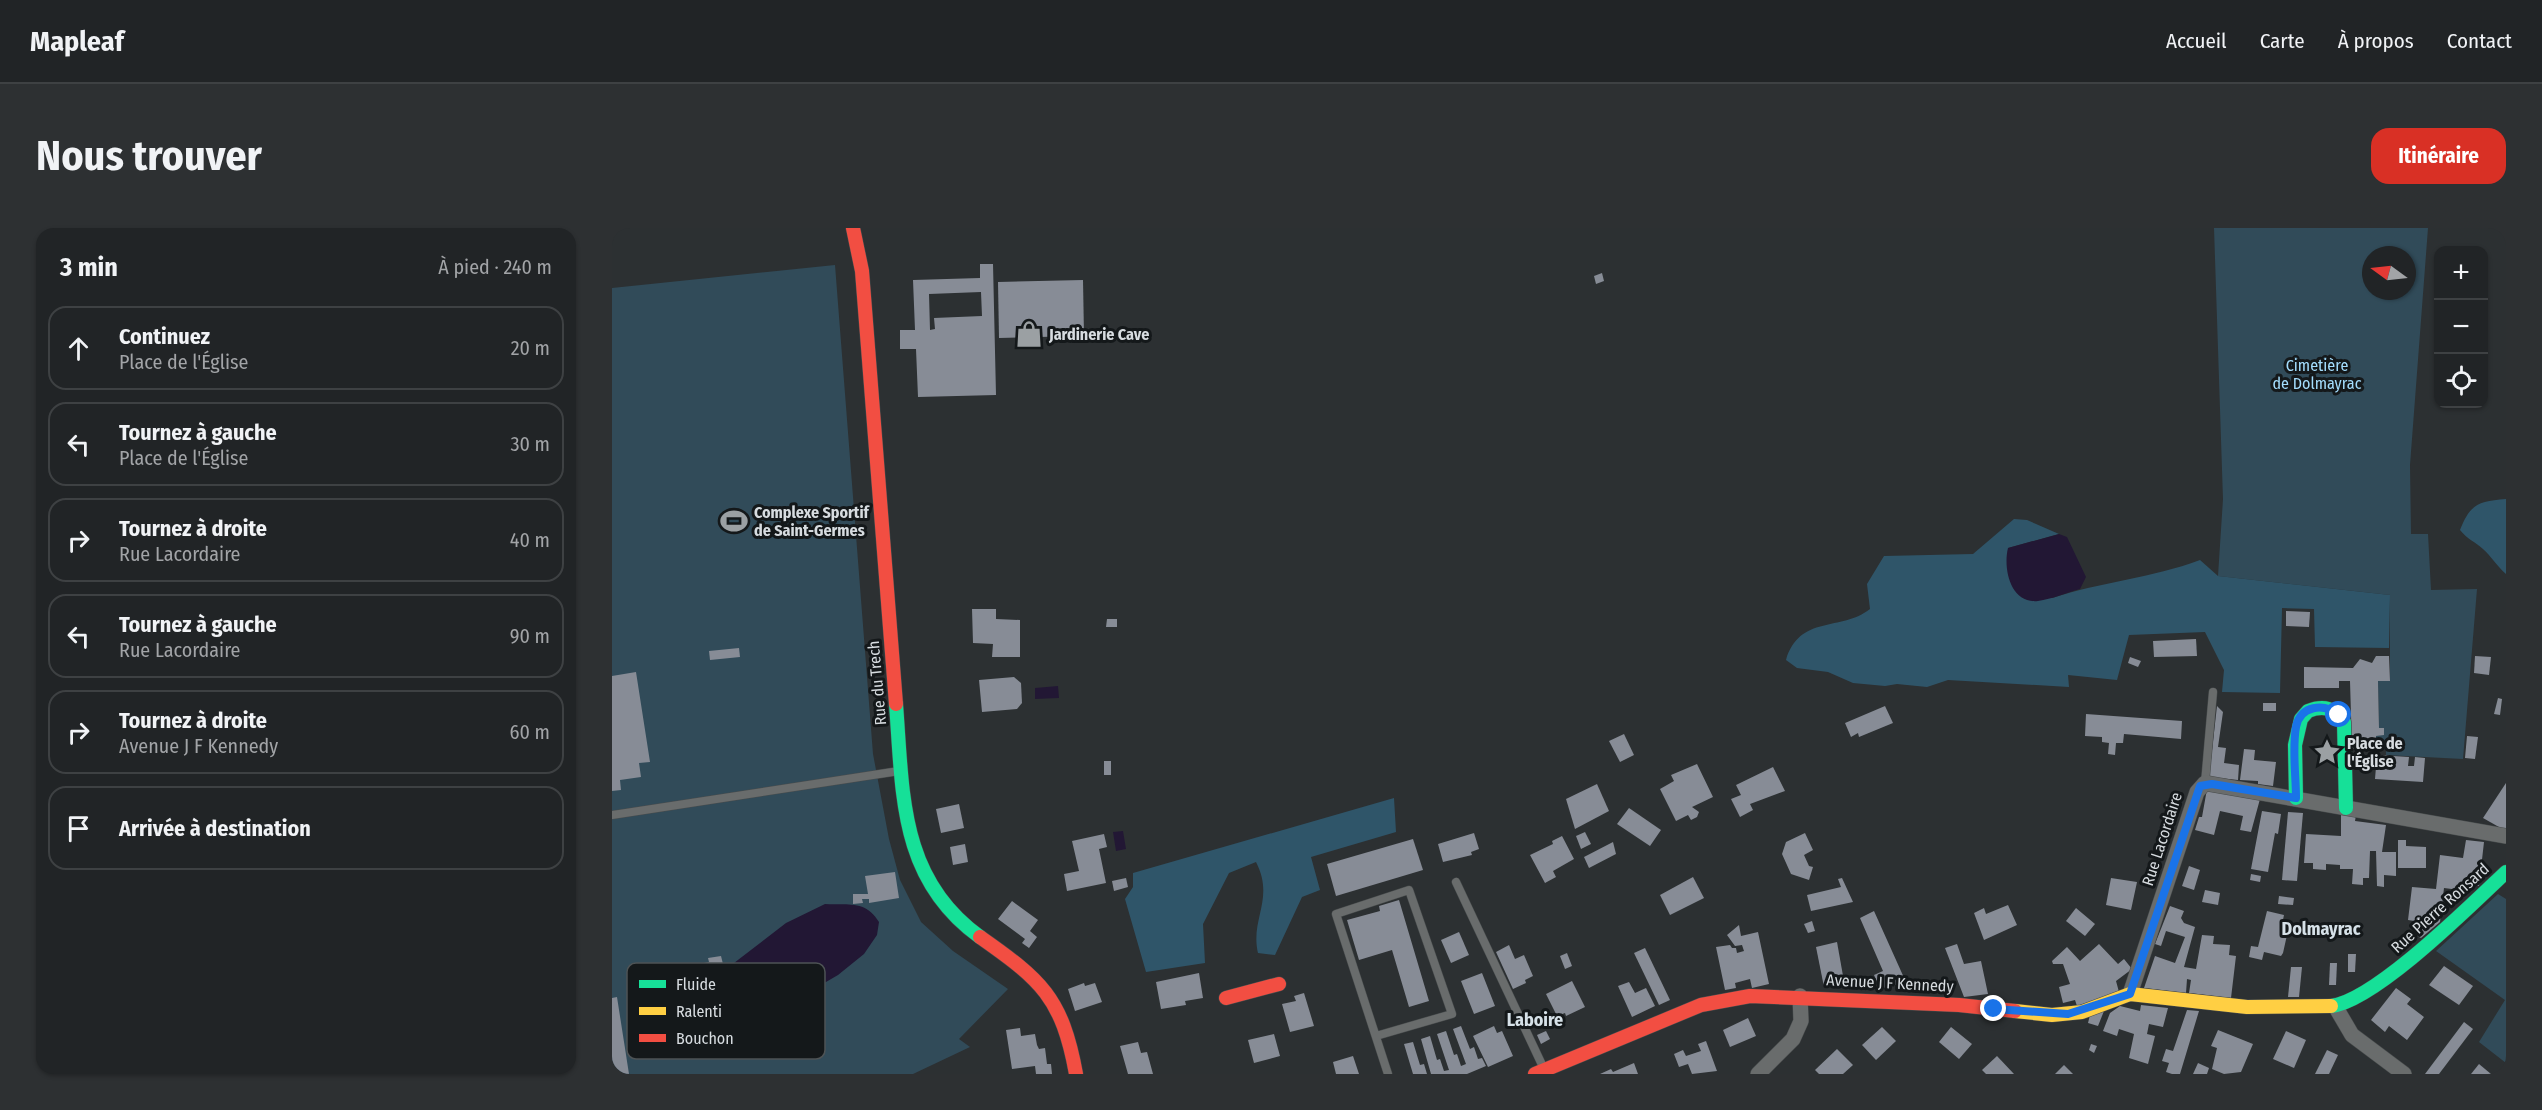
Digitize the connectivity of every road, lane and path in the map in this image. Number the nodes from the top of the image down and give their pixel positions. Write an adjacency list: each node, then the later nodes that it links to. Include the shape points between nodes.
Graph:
1 (854, 228): 3 (street, Rue du Trech, via 862,271)
2 (2212, 692): 4 (lane)
3 (901, 770): 7 (lane); 18 (street, Rue du Trech, via 911,839 928,882 952,915 1020,964 1045,991 1062,1020)
4 (2205, 783): 5 (street, Rue Lacordaire); 12 (street, Rue Lacordaire, via 2197,792)
5 (2296, 798): 6 (street, Rue Lacordaire); 6 (street, via 2296,727 2301,716 2319,706 2332,709 2344,722)
6 (2346, 808): 8 (street, Rue Lacordaire)
7 (612, 814)
8 (2506, 836)
9 (2506, 872): 15 (street, Rue Pierre Ronsard, via 2430,944 2366,990)
10 (1456, 882): 17 (lane)
11 (1279, 984): 14 (street)
12 (2130, 994): 13 (street, Avenue J F Kennedy, via 2082,1012 2052,1015); 15 (street, Avenue J F Kennedy, via 2247,1007)
13 (1800, 996): 17 (street, Avenue J F Kennedy, via 1750,996 1701,1005); 20 (street, via 1801,1021 1792,1039)
14 (1226, 998)
15 (2334, 1006): 21 (street, via 2352,1035)
16 (1376, 1036): 16 (lane, via 1452,1014 1409,890 1336,914); 19 (lane)
17 (1540, 1072)
18 (1076, 1074)
19 (1388, 1074)
20 (1758, 1074)
21 (2404, 1074)

